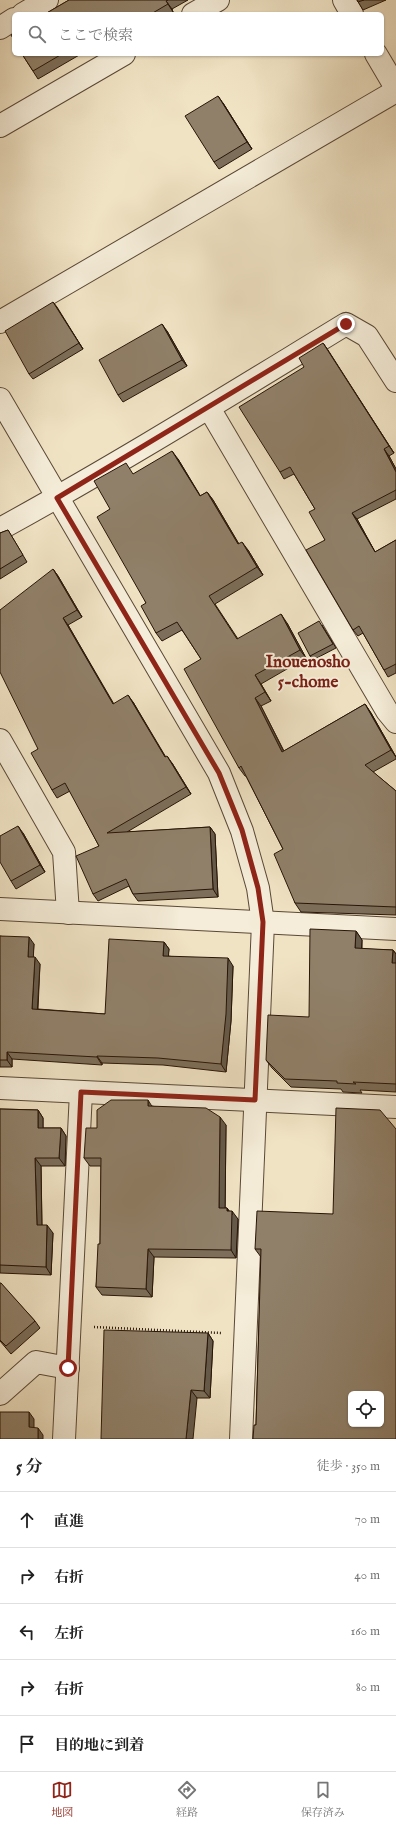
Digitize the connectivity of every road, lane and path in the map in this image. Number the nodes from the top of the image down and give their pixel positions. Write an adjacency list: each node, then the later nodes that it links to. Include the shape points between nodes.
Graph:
1 (47, 0): 4 (street)
2 (218, 0): 5 (street)
3 (344, 0): 6 (street)
4 (26, 12)
5 (197, 12)
6 (351, 12)
7 (12, 20): 8 (street)
8 (0, 28)
9 (121, 56): 12 (street)
10 (377, 56): 11 (street)
11 (396, 90): 13 (street)
12 (0, 126)
13 (0, 322)
14 (396, 381): 16 (street, via 367,336 346,324)
15 (0, 400): 17 (street)
16 (209, 408): 17 (street); 19 (street, via 387,711)
17 (57, 498): 18 (street); 23 (street, via 219,773 242,830 258,888)
18 (0, 529)
19 (396, 722)
20 (0, 740): 22 (street, via 64,852)
21 (0, 909): 22 (street)
22 (68, 913): 23 (street)
23 (263, 922): 24 (street); 27 (street)
24 (396, 929)
25 (0, 1088): 26 (street)
26 (81, 1092): 27 (street); 29 (street)
27 (255, 1100): 28 (street); 32 (street)
28 (396, 1107)
29 (68, 1368): 30 (street, via 36,1362); 31 (street)
30 (0, 1394)
31 (64, 1439)
32 (241, 1439)

